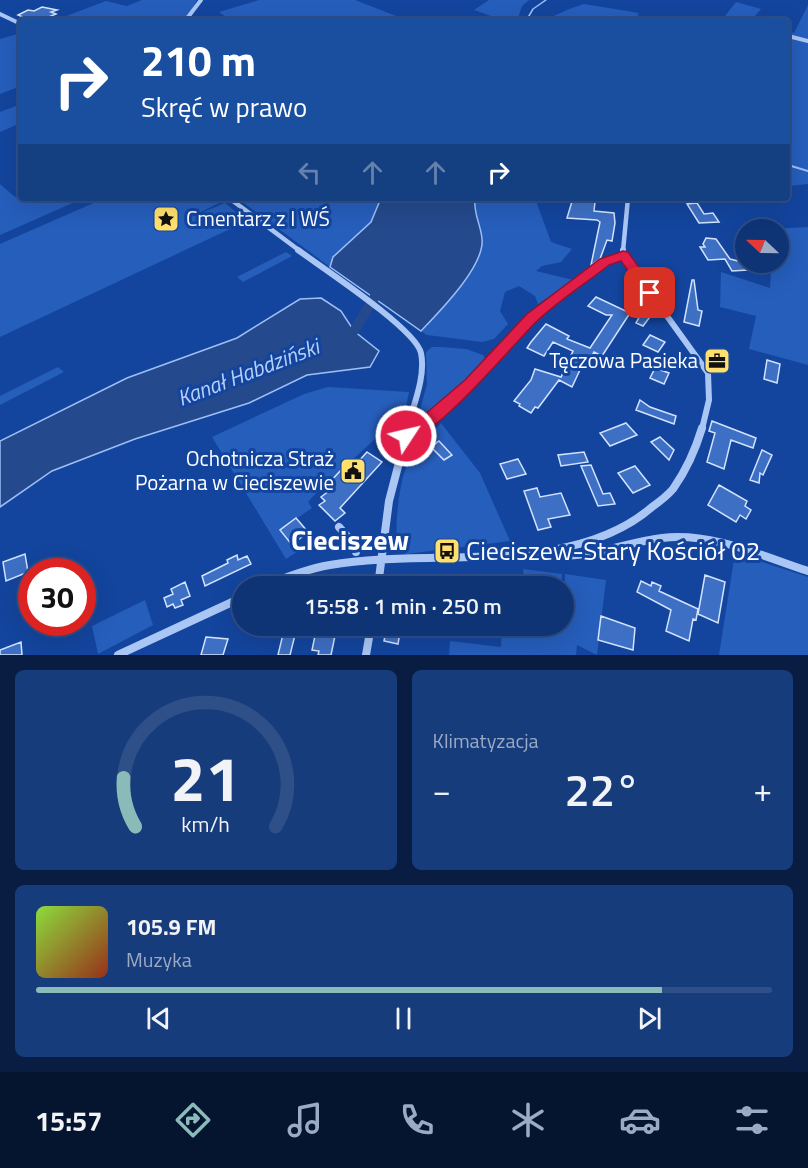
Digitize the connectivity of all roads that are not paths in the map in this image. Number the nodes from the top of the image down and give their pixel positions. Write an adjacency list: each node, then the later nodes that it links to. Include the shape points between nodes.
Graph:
1 (201, 0): 3 (street)
2 (0, 14): 4 (street)
3 (187, 18)
4 (18, 23)
5 (790, 36): 6 (street)
6 (808, 41)
7 (233, 201): 10 (street, via 417,342 422,361 421,383)
8 (628, 201): 9 (street)
9 (623, 255): 10 (street, via 604,262 532,318 471,384); 13 (street, via 705,367 710,384 704,420 688,466 674,490 660,503 619,529 572,547)
10 (406, 436): 14 (street, via 389,501)
11 (339, 527): 12 (street, via 356,546)
12 (356, 552)
13 (542, 553): 14 (street); 15 (street, via 575,556 653,538 680,537 732,546)
14 (382, 561): 16 (street, via 310,568); 17 (street)
15 (808, 571)
16 (290, 576)
17 (380, 576)
18 (232, 602): 20 (street)
19 (369, 636): 21 (street)
20 (118, 655)
21 (366, 655)

